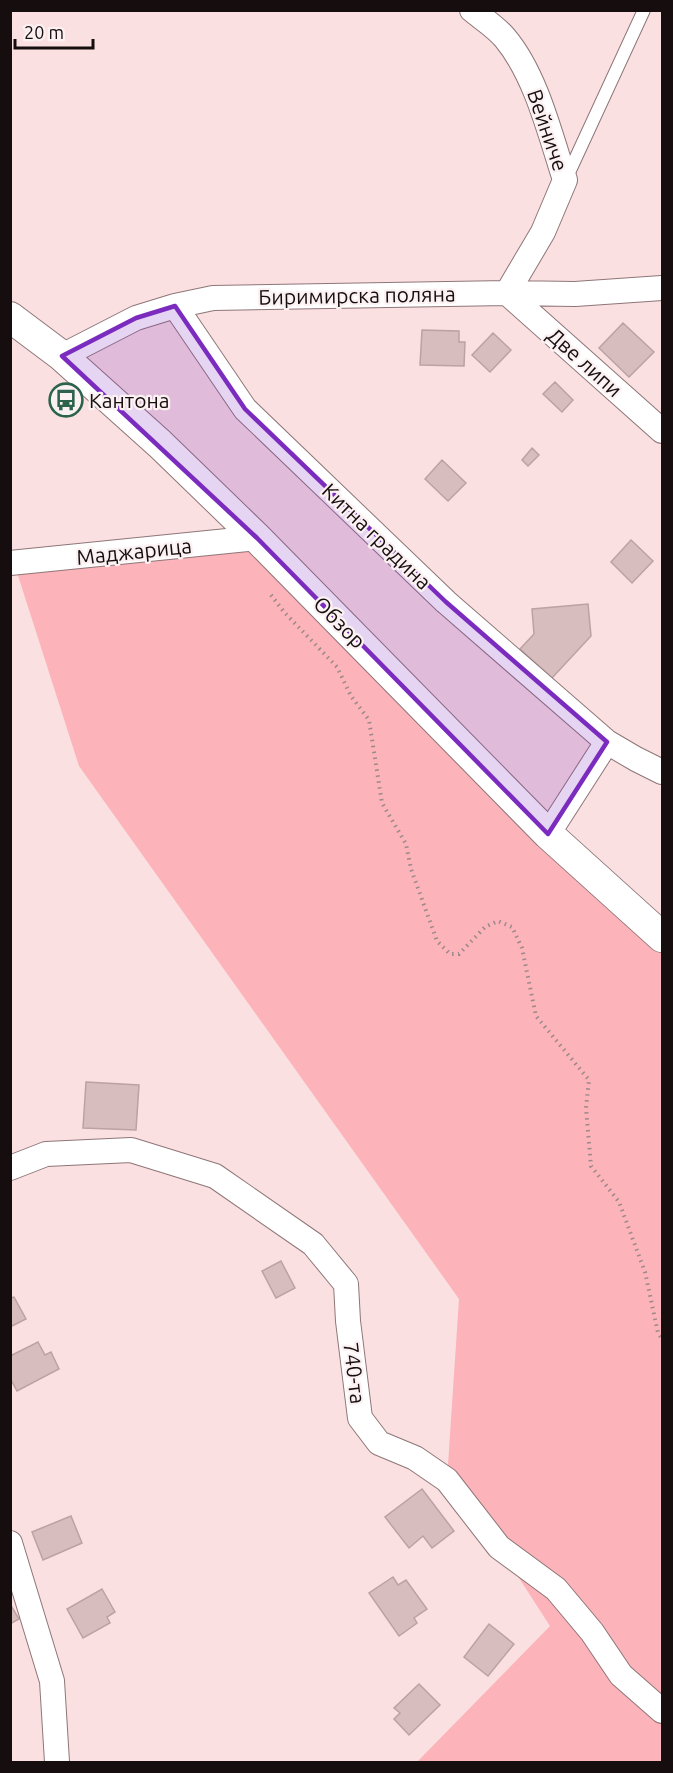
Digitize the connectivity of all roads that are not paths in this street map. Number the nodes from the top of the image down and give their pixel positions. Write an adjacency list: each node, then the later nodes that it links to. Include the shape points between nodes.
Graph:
1 (472, 10): 3 (street, Вейниче, via 504,36 519,57)
2 (644, 10): 3 (lane)
3 (565, 180): 5 (street, Вейниче, via 543,232)
4 (663, 288): 5 (street, Биримирска поляна, via 575,294)
5 (507, 292): 6 (street, Биримирска поляна, via 213,298); 9 (street, Две липи)
6 (175, 306): 8 (street, Биримирска поляна, via 136,318); 12 (street, Китна градина, via 245,410 446,602)
7 (10, 316): 8 (street, Обзор)
8 (62, 356): 10 (street, Обзор)
9 (663, 431)
10 (257, 538): 11 (street, Маджарица); 14 (street, Обзор)
11 (10, 563)
12 (607, 742): 13 (street, Китна градина); 14 (street)
13 (663, 772)
14 (548, 834): 15 (street, Обзор)
15 (663, 936)
16 (10, 1168): 18 (street, 740-та, via 46,1154 131,1150 215,1176 313,1244 346,1284 360,1418 380,1443 415,1458 447,1480 499,1547 556,1589 621,1675)
17 (10, 1543): 19 (street, via 52,1681)
18 (663, 1711)
19 (57, 1762)

